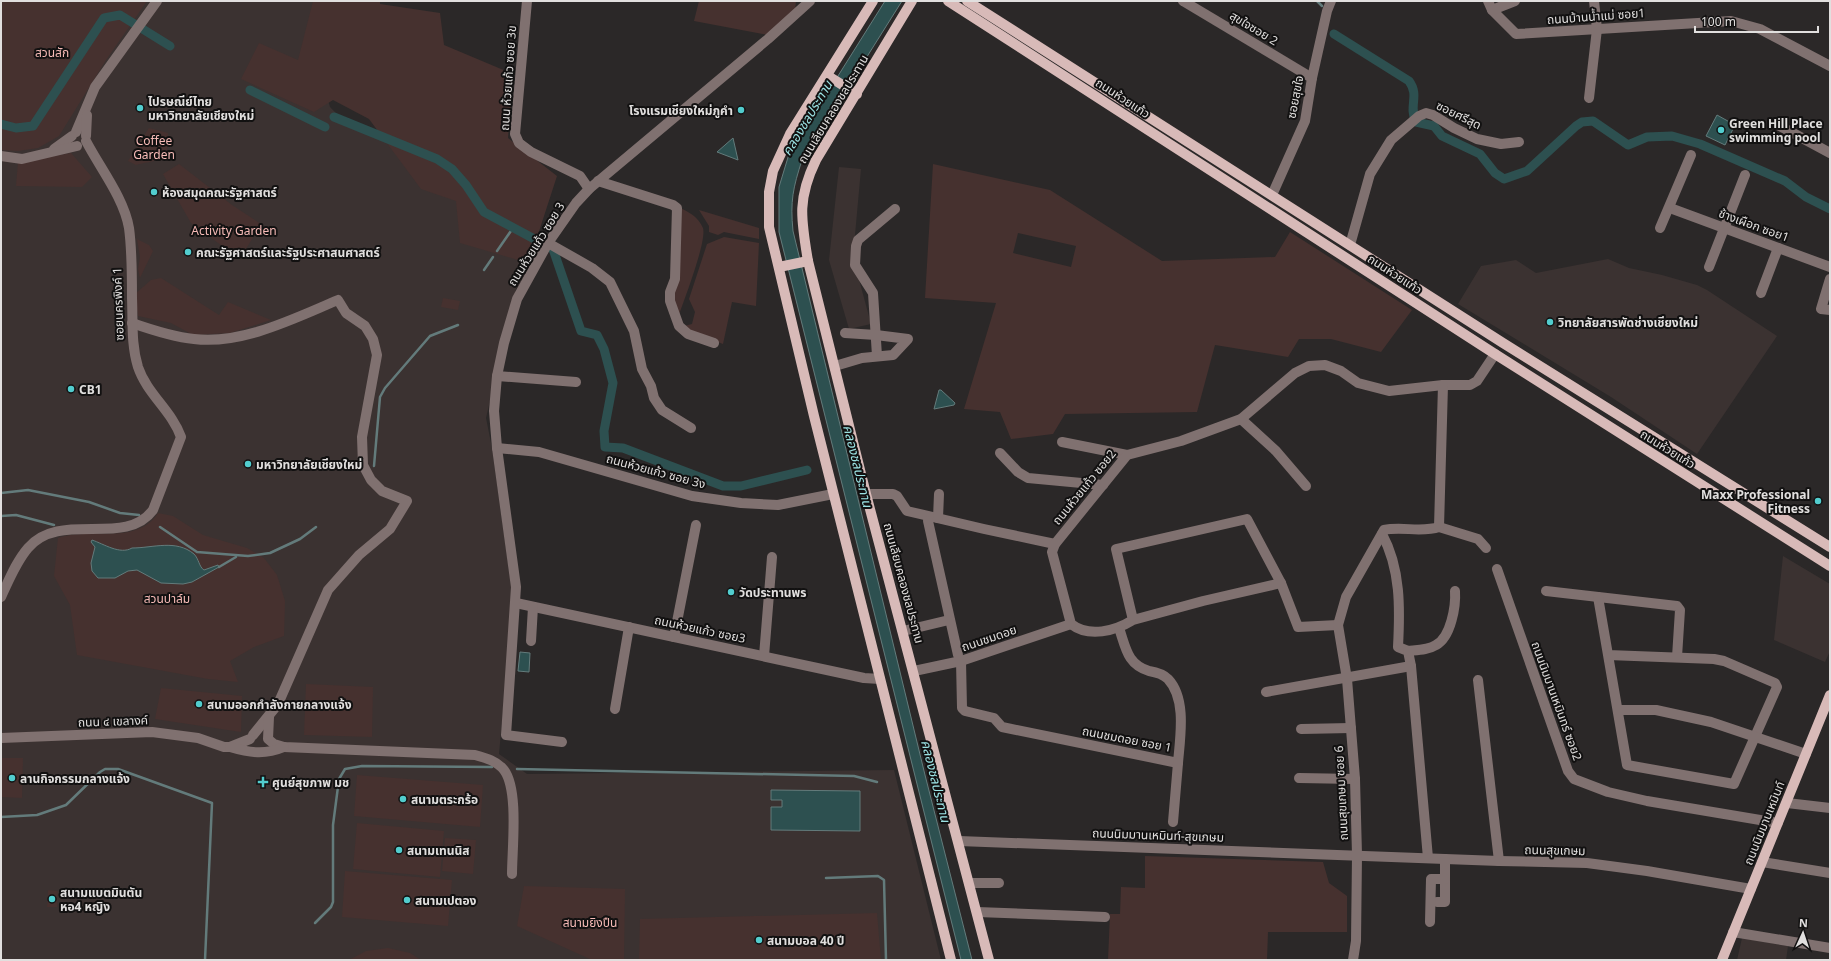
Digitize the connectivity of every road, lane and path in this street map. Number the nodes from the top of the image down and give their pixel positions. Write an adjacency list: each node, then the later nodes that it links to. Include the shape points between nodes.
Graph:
1 (157, 1): 19 (street, via 95,87)
2 (527, 1): 30 (street, ถนน ห้วยแก้ว ซอย 3ข, via 516,134 519,143 530,152 580,176)
3 (810, 1): 29 (street, ถนนห้วยแก้ว ซอย 3)
4 (873, 1): 15 (main road, ถนนเลียบคลองชลประทาน)
5 (912, 1): 17 (main road, ถนนเลียบคลองชลประทาน)
6 (948, 1): 32 (main road, ถนนห้วยแก้ว)
7 (968, 1): 31 (main road, ถนนห้วยแก้ว)
8 (1183, 1): 16 (street, สุขใจซอย 2)
9 (1332, 1): 16 (street, ซอยสุขใจ, via 1326,15)
10 (1515, 1): 12 (street)
11 (1594, 1): 13 (street)
12 (1490, 6): 13 (street, ถนนบ้านน้ำแม่ ซอย1, via 1516,34)
13 (1597, 30): 14 (street, ถนนบ้านน้ำแม่ ซอย1, via 1710,20 1731,21 1760,29); 18 (street)
14 (1830, 66)
15 (830, 77): 17 (main road); 41 (main road, ถนนเลียบคลองชลประทาน, via 790,134 772,171 769,227)
16 (1312, 78): 31 (street, ซอยสุขใจ, via 1305,121)
17 (853, 92): 40 (main road, ถนนเลียบคลองชลประทาน, via 816,160 803,193 801,209)
18 (1589, 98)
19 (88, 105): 21 (street); 22 (street)
20 (1778, 124): 24 (street)
21 (74, 134): 22 (street, ซอยนครพิงค์ 1, via 73,143); 25 (street, via 58,147)
22 (82, 142): 25 (street); 47 (street, ซอยนครพิงค์ 1, via 119,198 129,228)
23 (1519, 142): 37 (street, ซอยศรีสุด, via 1501,144 1477,139 1426,113 1415,118 1391,140 1370,174)
24 (1830, 153)
25 (43, 154): 27 (street, via 22,159)
26 (1691, 155): 33 (street)
27 (1, 156)
28 (1745, 175): 36 (street)
29 (598, 181): 30 (street, ถนนห้วยแก้ว ซอย 3); 50 (street, via 677,208 675,279 670,301 679,326 688,334)
30 (589, 189): 38 (street, ถนนห้วยแก้ว ซอย 3, via 576,203)
31 (1272, 195): 32 (main road); 37 (main road, ถนนห้วยแก้ว)
32 (1266, 206): 52 (main road, ถนนห้วยแก้ว)
33 (1670, 208): 35 (street); 36 (street, ช้างเผือก ซอย1)
34 (895, 209): 49 (street, via 858,240 856,246 855,265 873,293)
35 (1660, 228)
36 (1724, 228): 39 (street, ช้างเผือก ซอย1); 42 (street)
37 (1350, 245): 51 (main road, ถนนห้วยแก้ว)
38 (546, 247): 55 (street, ถนนห้วยแก้ว ซอย 3, via 517,299); 59 (street, via 592,268 610,282 634,331 642,369 654,398 662,410)
39 (1778, 248): 43 (street, ช้างเผือก ซอย1); 45 (street)
40 (806, 261): 41 (main road); 54 (main road, ถนนเลียบคลองชลประทาน)
41 (781, 267): 66 (main road, ถนนเลียบคลองชลประทาน)
42 (1709, 267)
43 (1830, 267)
44 (1830, 279): 46 (street, via 1821,309)
45 (1761, 293)
46 (1830, 310)
47 (132, 323): 83 (street, ซอยนครพิงค์ 1, via 132,345 138,368 156,399 179,430 181,437 153,510 143,521 129,526 66,529 39,539 28,548 18,563); 110 (street, via 195,340 219,339 281,324 338,300 346,313 364,326 373,338 377,355 362,437 363,465 371,480 382,491 407,501 390,529 359,555 328,590 285,690)
48 (845, 333): 49 (street)
49 (876, 335): 53 (street); 53 (street, via 908,339 893,355)
50 (714, 343)
51 (1502, 343): 52 (main road); 76 (main road, ถนนห้วยแก้ว)
52 (1495, 354): 57 (street, ถนนห้วยแก้ว ซอย2, via 1477,381 1470,385); 78 (main road, ถนนห้วยแก้ว)
53 (877, 356): 54 (street)
54 (836, 366): 67 (main road, ถนนเลียบคลองชลประทาน)
55 (497, 376): 56 (street); 61 (street, ถนนห้วยแก้ว ซอย 3, via 494,411)
56 (576, 382)
57 (1443, 385): 58 (street, ถนนห้วยแก้ว ซอย2, via 1389,391 1358,383 1341,371 1326,365 1309,366 1295,373); 72 (street)
58 (1241, 419): 63 (street, ถนนห้วยแก้ว ซอย2, via 1181,442); 65 (street, via 1276,451)
59 (691, 428)
60 (1062, 442): 63 (street)
61 (497, 448): 66 (street, ถนนห้วยแก้ว ซอย 3ง, via 539,452 692,496 741,503 778,505); 85 (street, ถนนห้วยแก้ว ซอย 3, via 516,586)
62 (1000, 453): 64 (street, via 1018,472 1028,478)
63 (1127, 455): 64 (street, ถนนห้วยแก้ว ซอย2)
64 (1103, 485): 74 (street, ถนนห้วยแก้ว ซอย2)
65 (1306, 486)
66 (833, 494): 103 (main road, ถนนเลียบคลองชลประทาน)
67 (866, 494): 69 (street, via 893,494 906,511); 93 (main road, ถนนเลียบคลองชลประทาน)
68 (939, 494): 69 (street)
69 (938, 518): 74 (street)
70 (928, 521): 87 (street)
71 (696, 525): 94 (street)
72 (1438, 527): 73 (street, via 1394,528 1384,530); 75 (street, via 1478,539)
73 (1382, 534): 90 (street, via 1346,597); 96 (street, via 1389,548 1398,584 1398,647)
74 (1055, 544): 89 (street, via 1052,558)
75 (1486, 548)
76 (1830, 548)
77 (772, 557): 98 (street)
78 (1830, 566)
79 (1497, 569): 125 (street, ถนนนิมมานเหมินทร์ ซอย2, via 1568,771 1574,779 1608,792 1647,801)
80 (1281, 583): 88 (street); 88 (street, via 1247,519 1116,549); 90 (street, via 1298,627)
81 (1455, 591): 96 (street, via 1456,605 1445,636 1437,645 1424,650)
82 (1546, 591): 84 (street)
83 (1, 597)
84 (1598, 597): 97 (street); 99 (street, via 1677,606 1680,610)
85 (516, 603): 86 (street, ถนนห้วยแก้ว ซอย3); 115 (street, ถนนห้วยแก้ว ซอย 3, via 506,735)
86 (533, 607): 91 (street, ถนนห้วยแก้ว ซอย3); 95 (street)
87 (949, 620): 93 (street); 100 (street)
88 (1133, 620): 92 (street)
89 (1071, 624): 92 (street, via 1090,631); 100 (street, ถนนชมดอย)
90 (1338, 625): 104 (street, ถนนสุขเกษม ซอย 6)
91 (629, 627): 94 (street, ถนนห้วยแก้ว ซอย3); 108 (street)
92 (1119, 628): 119 (street, ถนนชมดอย ซอย 1, via 1131,662 1168,679 1177,695 1180,731)
93 (904, 631): 102 (main road, ถนนเลียบคลองชลประทาน)
94 (674, 637): 98 (street, ถนนห้วยแก้ว ซอย3)
95 (531, 641)
96 (1408, 651): 101 (street)
97 (1608, 655): 99 (street); 109 (street)
98 (764, 656): 103 (street, ถนนห้วยแก้ว ซอย3, via 864,678)
99 (1677, 657): 113 (street, via 1724,661 1775,683 1777,687)
100 (960, 658): 102 (street, ถนนชมดอย); 119 (street, ถนนชมดอย ซอย 1, via 962,708 965,711 994,718 1002,727)
101 (1411, 666): 104 (street); 128 (street)
102 (914, 671): 126 (main road, ถนนเลียบคลองชลประทาน)
103 (880, 679): 144 (main road, ถนนเลียบคลองชลประทาน)
104 (1347, 679): 106 (street); 111 (street, ถนนสุขเกษม ซอย 6)
105 (1478, 680): 130 (street)
106 (1266, 692)
107 (1830, 696): 118 (main road, ถนนนิมมานเหมินท์)
108 (615, 709)
109 (1618, 710): 113 (street, via 1656,710 1711,722); 113 (street, via 1627,765 1734,784)
110 (269, 717): 116 (street, via 251,737); 117 (street, via 268,739)
111 (1351, 728): 112 (street); 121 (street, ถนนสุขเกษม ซอย 6)
112 (1301, 729)
113 (1756, 736): 118 (street)
114 (1, 738): 116 (street, ถนน ๔ เขลางค์, via 152,732 198,738)
115 (562, 742)
116 (227, 747): 117 (street, ถนน ๔ เขลางค์, via 258,753 273,752)
117 (284, 747): 133 (street, via 475,755 496,762 505,771 511,783)
118 (1806, 754): 122 (main road, ถนนนิมมานเหมินท์)
119 (1178, 762): 124 (street)
120 (1299, 778): 121 (street)
121 (1355, 779): 127 (street, ถนนสุขเกษม ซอย 6)
122 (1786, 803): 123 (street); 125 (main road, ถนนนิมมานเหมินท์)
123 (1830, 808)
124 (1173, 822)
125 (1778, 823): 131 (main road, ถนนนิมมานเหมินท์)
126 (958, 841): 127 (street, ถนนนิมมานเหมินท์-สุขเกษม); 135 (main road, ถนนเลียบคลองชลประทาน)
127 (1357, 855): 128 (street, ถนนสุขเกษม); 146 (street, ถนนสุขเกษม ซอย 6, via 1356,941)
128 (1428, 858): 129 (street, ถนนสุขเกษม)
129 (1445, 859): 130 (street, ถนนสุขเกษม); 134 (street)
130 (1499, 862): 137 (street, ถนนสุขเกษม, via 1587,863)
131 (1762, 862): 132 (street); 137 (main road, ถนนนิมมานเหมินท์)
132 (1830, 873)
133 (512, 874)
134 (1445, 879): 138 (street, via 1445,902); 141 (street, via 1431,879)
135 (969, 883): 136 (street); 139 (main road, ถนนเลียบคลองชลประทาน)
136 (999, 883)
137 (1751, 889): 142 (main road, ถนนนิมมานเหมินท์)
138 (1437, 902)
139 (977, 912): 140 (street); 145 (main road, ถนนเลียบคลองชลประทาน)
140 (1105, 917)
141 (1430, 922)
142 (1734, 932): 143 (street); 147 (main road, ถนนนิมมานเหมินท์)
143 (1830, 948)
144 (951, 960)
145 (989, 960)
146 (1353, 960)
147 (1722, 960)

